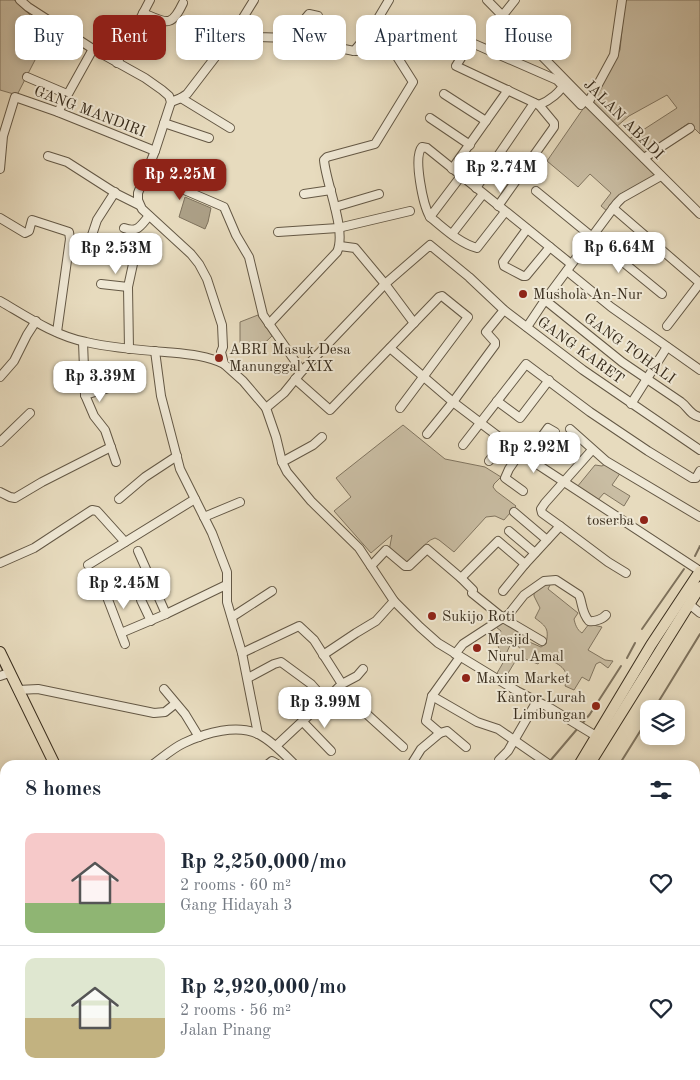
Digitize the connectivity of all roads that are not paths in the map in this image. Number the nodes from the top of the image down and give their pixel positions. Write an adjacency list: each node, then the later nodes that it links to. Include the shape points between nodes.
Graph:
1 (149, 0): 9 (street)
2 (254, 0): 10 (street)
3 (389, 0): 14 (street)
4 (487, 0): 11 (street, JALAN ABADI)
5 (515, 0): 11 (street)
6 (622, 0): 26 (street, via 614,55)
7 (23, 1): 12 (street)
8 (183, 3): 9 (street, via 174,20 168,22)
9 (143, 13): 18 (street)
10 (245, 15)
11 (503, 15)
12 (93, 49): 22 (street)
13 (346, 49): 14 (street)
14 (354, 51): 46 (street, via 365,51 385,42 389,44 413,82 375,144 326,157 324,164)
15 (112, 60): 18 (street)
16 (213, 60): 24 (street)
17 (544, 60): 20 (street, JALAN ABADI)
18 (117, 63): 25 (street, via 162,90)
19 (27, 77): 22 (street)
20 (565, 83): 21 (street, via 472,43 469,45 456,66); 26 (street, JALAN ABADI); 27 (street, via 548,101)
21 (508, 90): 27 (street); 30 (street)
22 (67, 94): 28 (street)
23 (444, 94): 30 (street)
24 (181, 98): 25 (street); 33 (street)
25 (171, 102): 31 (street)
26 (585, 103): 39 (street, JALAN ABADI)
27 (537, 104): 45 (street); 53 (street, via 553,121 554,127)
28 (58, 112): 32 (street, GANG MANDIRI, via 15,97); 37 (street, GANG MANDIRI)
29 (430, 118): 36 (street)
30 (486, 121): 36 (street)
31 (164, 123): 35 (street); 37 (street)
32 (3, 127): 40 (street)
33 (230, 128)
34 (690, 128): 39 (street)
35 (209, 138)
36 (470, 145): 41 (street)
37 (155, 150): 42 (street)
38 (48, 156): 48 (street, via 67,162)
39 (644, 158): 44 (street, JALAN ABADI)
40 (0, 169)
41 (452, 169): 43 (street); 60 (street, via 427,148 419,149 420,183)
42 (147, 174): 52 (street, via 138,196); 83 (street, via 224,207 249,257)
43 (461, 176): 45 (street); 60 (street)
44 (661, 176): 55 (street, via 622,198); 56 (street, JALAN ABADI)
45 (476, 188): 51 (street)
46 (331, 190): 49 (street); 54 (street)
47 (536, 191): 68 (street)
48 (115, 192): 52 (street); 67 (street, via 97,220 88,242)
49 (304, 194)
50 (379, 194): 54 (street)
51 (483, 194): 53 (street); 66 (street)
52 (140, 205): 59 (street)
53 (498, 206): 58 (street)
54 (335, 207): 63 (street)
55 (614, 208): 68 (street); 73 (street)
56 (699, 210)
57 (410, 211): 63 (street)
58 (505, 212): 64 (street); 66 (street, via 477,248)
59 (149, 216): 62 (street, via 136,230); 92 (street, via 200,264 222,325)
60 (430, 217): 66 (street)
61 (0, 218): 67 (street, via 25,233 29,231 32,220)
62 (124, 228)
63 (338, 228): 65 (street); 69 (street)
64 (527, 229): 70 (street); 70 (street, via 503,262 504,266 526,276)
65 (278, 232)
66 (452, 234)
67 (69, 236): 86 (street)
68 (591, 237): 72 (street); 77 (street)
69 (340, 246): 75 (street, via 356,248); 83 (street)
70 (550, 247): 72 (street)
71 (133, 264): 76 (street)
72 (569, 268): 78 (street); 89 (street, via 610,307)
73 (700, 283): 84 (street)
74 (101, 284): 76 (street)
75 (385, 284): 80 (street, GANG KARET, via 430,245); 82 (street); 96 (street)
76 (128, 287): 90 (street)
77 (662, 294)
78 (545, 300): 85 (street); 99 (street, GANG TOHALI, via 622,362)
79 (0, 301): 81 (street)
80 (504, 310): 85 (street, GANG KARET); 105 (street, via 486,332 495,345)
81 (36, 321): 86 (street); 97 (street, via 14,361)
82 (414, 323): 88 (street); 98 (street, via 439,297 445,298 468,317)
83 (268, 324): 96 (street)
84 (667, 326)
85 (527, 328): 106 (street, GANG KARET)
86 (57, 332): 87 (street)
87 (84, 342): 90 (street); 103 (street)
88 (390, 348): 98 (street); 100 (street, via 330,410)
89 (667, 348): 95 (street); 99 (street)
90 (129, 349): 91 (street)
91 (155, 351): 93 (street); 123 (street, via 161,396)
92 (221, 352): 93 (street); 94 (street)
93 (214, 359): 94 (street)
94 (224, 364): 107 (street)
95 (700, 370)
96 (302, 371): 100 (street)
97 (0, 377)
98 (423, 377): 105 (street); 108 (street)
99 (648, 378): 106 (street); 110 (street, GANG TOHALI)
100 (295, 379): 107 (street)
101 (549, 380): 104 (street, via 526,364); 104 (street, via 520,418); 127 (street, via 590,412 692,478 696,478)
102 (132, 381): 103 (street)
103 (85, 395): 119 (street)
104 (497, 401): 111 (street)
105 (453, 402): 111 (street); 114 (street)
106 (631, 404): 121 (street, GANG KARET)
107 (266, 408): 126 (street)
108 (400, 408)
109 (30, 413): 117 (street)
110 (700, 417)
111 (480, 423): 116 (street); 118 (street)
112 (540, 423): 122 (street, via 552,430)
113 (570, 430): 120 (street)
114 (427, 434)
115 (322, 437): 126 (street)
116 (504, 441): 122 (street); 124 (street)
117 (0, 442)
118 (463, 445)
119 (111, 447): 125 (street); 130 (street, via 15,498)
120 (592, 450): 128 (street); 136 (street)
121 (700, 450)
122 (524, 455): 128 (street); 129 (street, via 509,469 505,478)
123 (176, 456): 131 (street); 132 (street)
124 (489, 461)
125 (116, 462)
126 (282, 462): 146 (street, via 299,488 359,548)
127 (700, 471)
128 (565, 481): 137 (street, via 542,509 545,517); 147 (street)
129 (523, 491)
130 (0, 492)
131 (120, 499)
132 (195, 499): 135 (street); 140 (street)
133 (240, 502): 135 (street)
134 (514, 512): 139 (street)
135 (204, 517): 151 (street, via 227,572)
136 (700, 517)
137 (560, 526): 139 (street); 148 (street)
138 (509, 531): 142 (street)
139 (547, 540): 142 (street)
140 (125, 542): 143 (street, via 97,511 92,510 34,548); 144 (street)
141 (138, 551): 153 (street)
142 (535, 553): 145 (street)
143 (0, 563)
144 (88, 564)
145 (525, 564): 149 (street, via 498,542); 155 (street)
146 (371, 566): 149 (street, via 386,550 405,566 427,550); 156 (street)
147 (700, 571): 184 (main road)
148 (626, 573)
149 (461, 578): 162 (street, via 473,590 472,593)
150 (102, 584): 164 (street)
151 (226, 586): 159 (street); 161 (street)
152 (700, 587): 157 (main road)
153 (154, 590): 159 (street); 163 (street, via 144,595 142,600)
154 (272, 591): 161 (street)
155 (503, 591)
156 (394, 601): 169 (street, via 376,621); 170 (street)
157 (689, 604): 158 (street); 198 (main road)
158 (700, 612)
159 (166, 614): 163 (street)
160 (606, 614): 162 (street, via 604,618 589,621 579,595 556,580 547,580 524,595)
161 (232, 617): 168 (street)
162 (503, 618): 165 (street); 170 (street, via 463,644)
163 (151, 621): 164 (street)
164 (121, 633): 166 (street)
165 (542, 641)
166 (125, 644)
167 (0, 652): 172 (main road)
168 (242, 653): 169 (street, via 299,626 314,640); 173 (street)
169 (323, 655): 174 (street)
170 (457, 656): 177 (street); 179 (street)
171 (363, 669): 174 (street)
172 (5, 674): 175 (main road)
173 (248, 678): 178 (street, via 281,662 311,684); 183 (street)
174 (340, 686): 178 (street); 188 (street)
175 (18, 690): 180 (street, via 38,688 154,713 164,712); 191 (main road)
176 (164, 690): 180 (street)
177 (432, 696): 182 (street, via 426,721); 186 (street)
178 (326, 701): 181 (street)
179 (536, 701): 184 (street); 186 (street)
180 (175, 704): 185 (street)
181 (303, 722): 187 (street); 190 (street)
182 (440, 733): 189 (street, via 447,731); 194 (street, via 421,749)
183 (258, 734): 185 (street, via 239,730); 187 (street)
184 (596, 736): 197 (main road)
185 (199, 737): 192 (street)
186 (514, 740): 195 (street); 196 (street)
187 (276, 746): 193 (street)
188 (403, 747)
189 (466, 747)
190 (331, 751)
191 (53, 760)
192 (159, 760)
193 (290, 760)
194 (414, 760)
195 (499, 760)
196 (542, 760)
197 (582, 760)
198 (593, 760)

